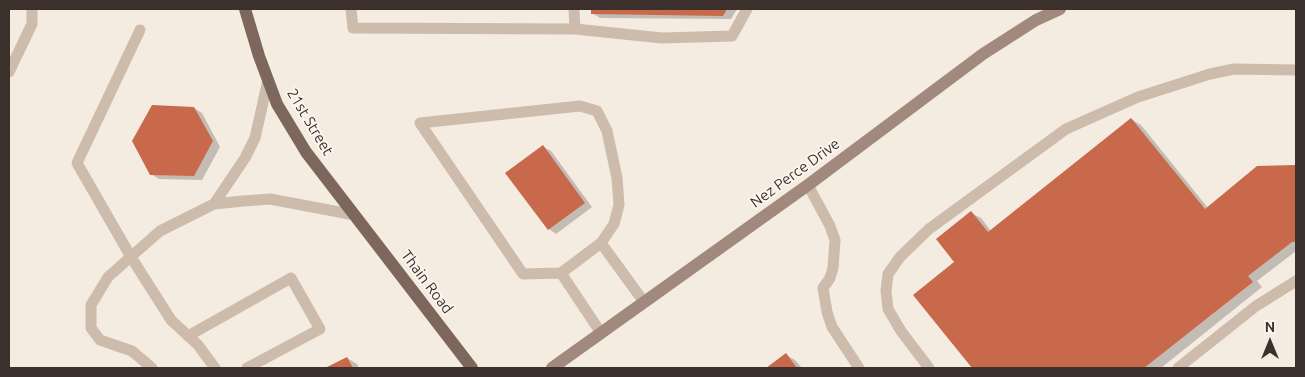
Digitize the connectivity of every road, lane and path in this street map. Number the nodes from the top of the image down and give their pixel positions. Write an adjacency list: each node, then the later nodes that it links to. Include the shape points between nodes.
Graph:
1 (32, 9): 10 (lane, via 32,24)
2 (245, 9): 11 (main road, 21st Street)
3 (351, 9): 7 (lane, via 353,28)
4 (574, 9): 7 (lane)
5 (747, 9): 7 (lane, via 732,36 662,38)
6 (1060, 9): 12 (street, Nez Perce Drive, via 1036,20 983,54)
7 (575, 29)
8 (140, 30): 16 (lane, via 77,163)
9 (1296, 70): 28 (lane, via 1234,69 1138,97 1066,130 929,229 900,257 888,274 886,291 888,309 914,351)
10 (9, 72)
11 (268, 80): 13 (lane, via 255,138); 14 (main road, 21st Street, via 277,104 306,152)
12 (808, 185): 19 (street, Nez Perce Drive); 27 (lane, via 835,240 833,268 823,288 827,312 832,327)
13 (214, 204): 14 (lane, via 270,198); 16 (lane, via 160,231)
14 (355, 216): 25 (main road, Thain Road)
15 (600, 243): 17 (lane); 17 (lane, via 614,224 619,205 607,131 597,111 580,106 420,123 523,274); 19 (lane)
16 (131, 257): 21 (lane, via 171,320); 22 (lane, via 108,277 91,305 91,328 100,340 132,351)
17 (561, 273): 20 (lane)
18 (1296, 281): 29 (lane, via 1256,306)
19 (644, 302): 20 (street, Nez Perce Drive)
20 (601, 333): 26 (street, Nez Perce Drive)
21 (188, 336): 23 (lane); 24 (lane, via 291,278 320,329)
22 (152, 368)
23 (215, 368)
24 (247, 368)
25 (472, 368)
26 (552, 368)
27 (859, 368)
28 (929, 368)
29 (1178, 368)

